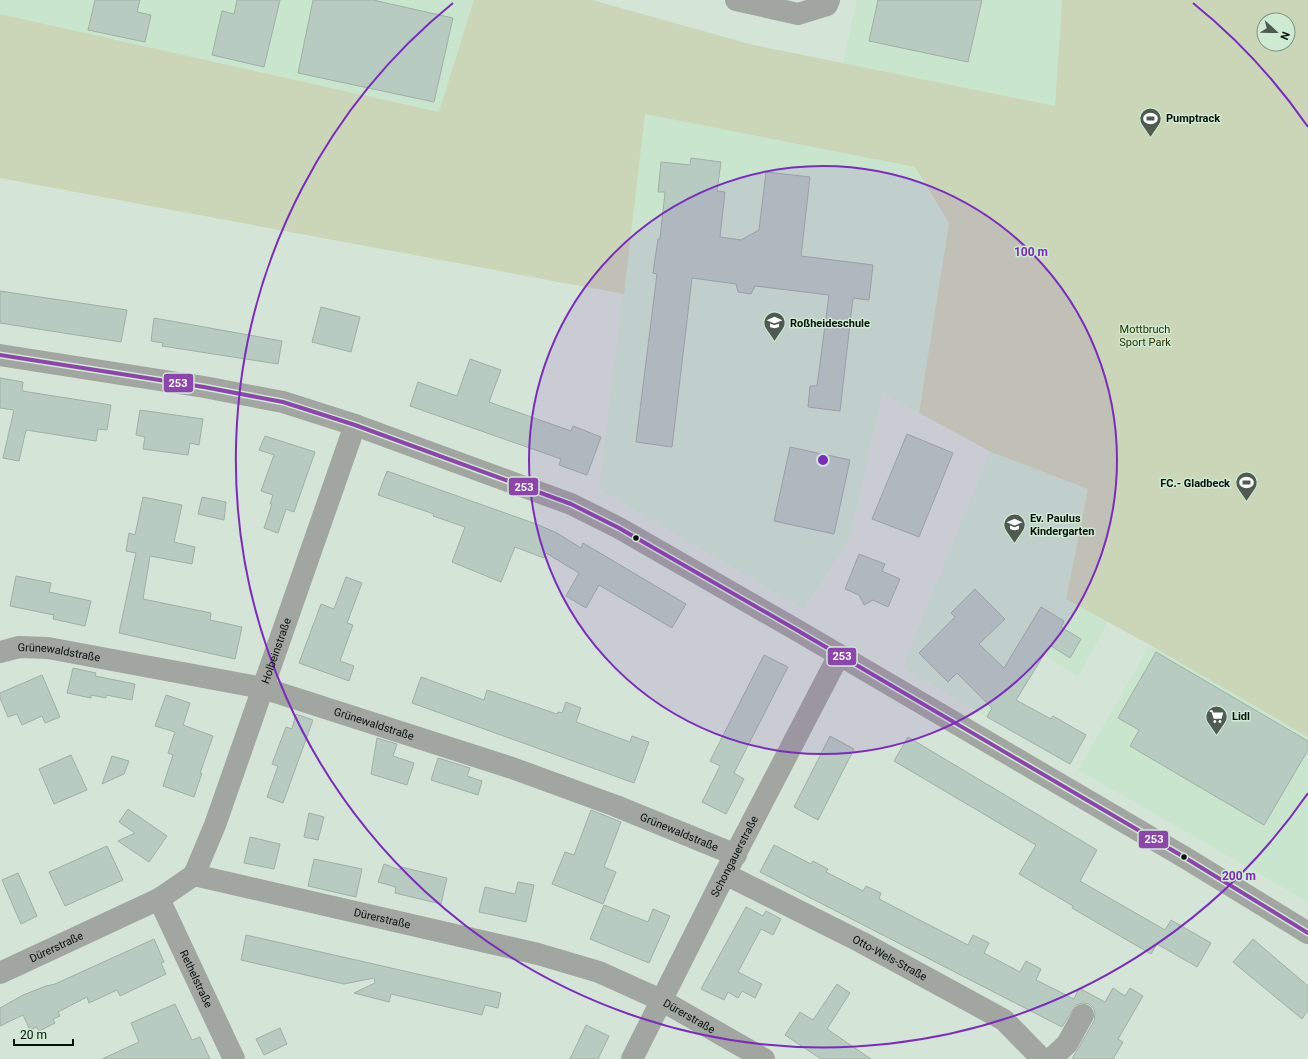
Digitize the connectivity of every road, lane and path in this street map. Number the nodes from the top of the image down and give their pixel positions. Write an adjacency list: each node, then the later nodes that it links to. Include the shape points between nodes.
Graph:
1 (736, 0): 2 (street, via 798,14 826,5)
2 (830, 0)
3 (0, 355): 4 (street, via 204,386 283,402)
4 (355, 425): 6 (street, via 571,504 620,528); 7 (street, Holbeinstraße)
5 (0, 652): 7 (street, Grünewaldstraße, via 19,647 48,648)
6 (839, 655): 8 (street, Schongauerstraße); 12 (street, via 1184,857)
7 (263, 688): 8 (street, Grünewaldstraße, via 512,768); 10 (street, Holbeinstraße, via 215,825)
8 (736, 854): 9 (street, Schongauerstraße)
9 (725, 874): 14 (street, Schongauerstraße); 19 (street, Otto-Wels-Straße, via 861,942 1004,1020)
10 (194, 876): 11 (street, Dürerstraße); 14 (street, Dürerstraße, via 538,954 599,972)
11 (159, 899): 13 (street, Dürerstraße); 16 (street, Rethelstraße)
12 (1308, 933)
13 (0, 973)
14 (661, 1000): 17 (street, Schongauerstraße); 18 (street, Dürerstraße)
15 (1083, 1015): 20 (street, via 1067,1044)
16 (234, 1059)
17 (632, 1059)
18 (764, 1059)
19 (1042, 1059)
20 (1051, 1059)

